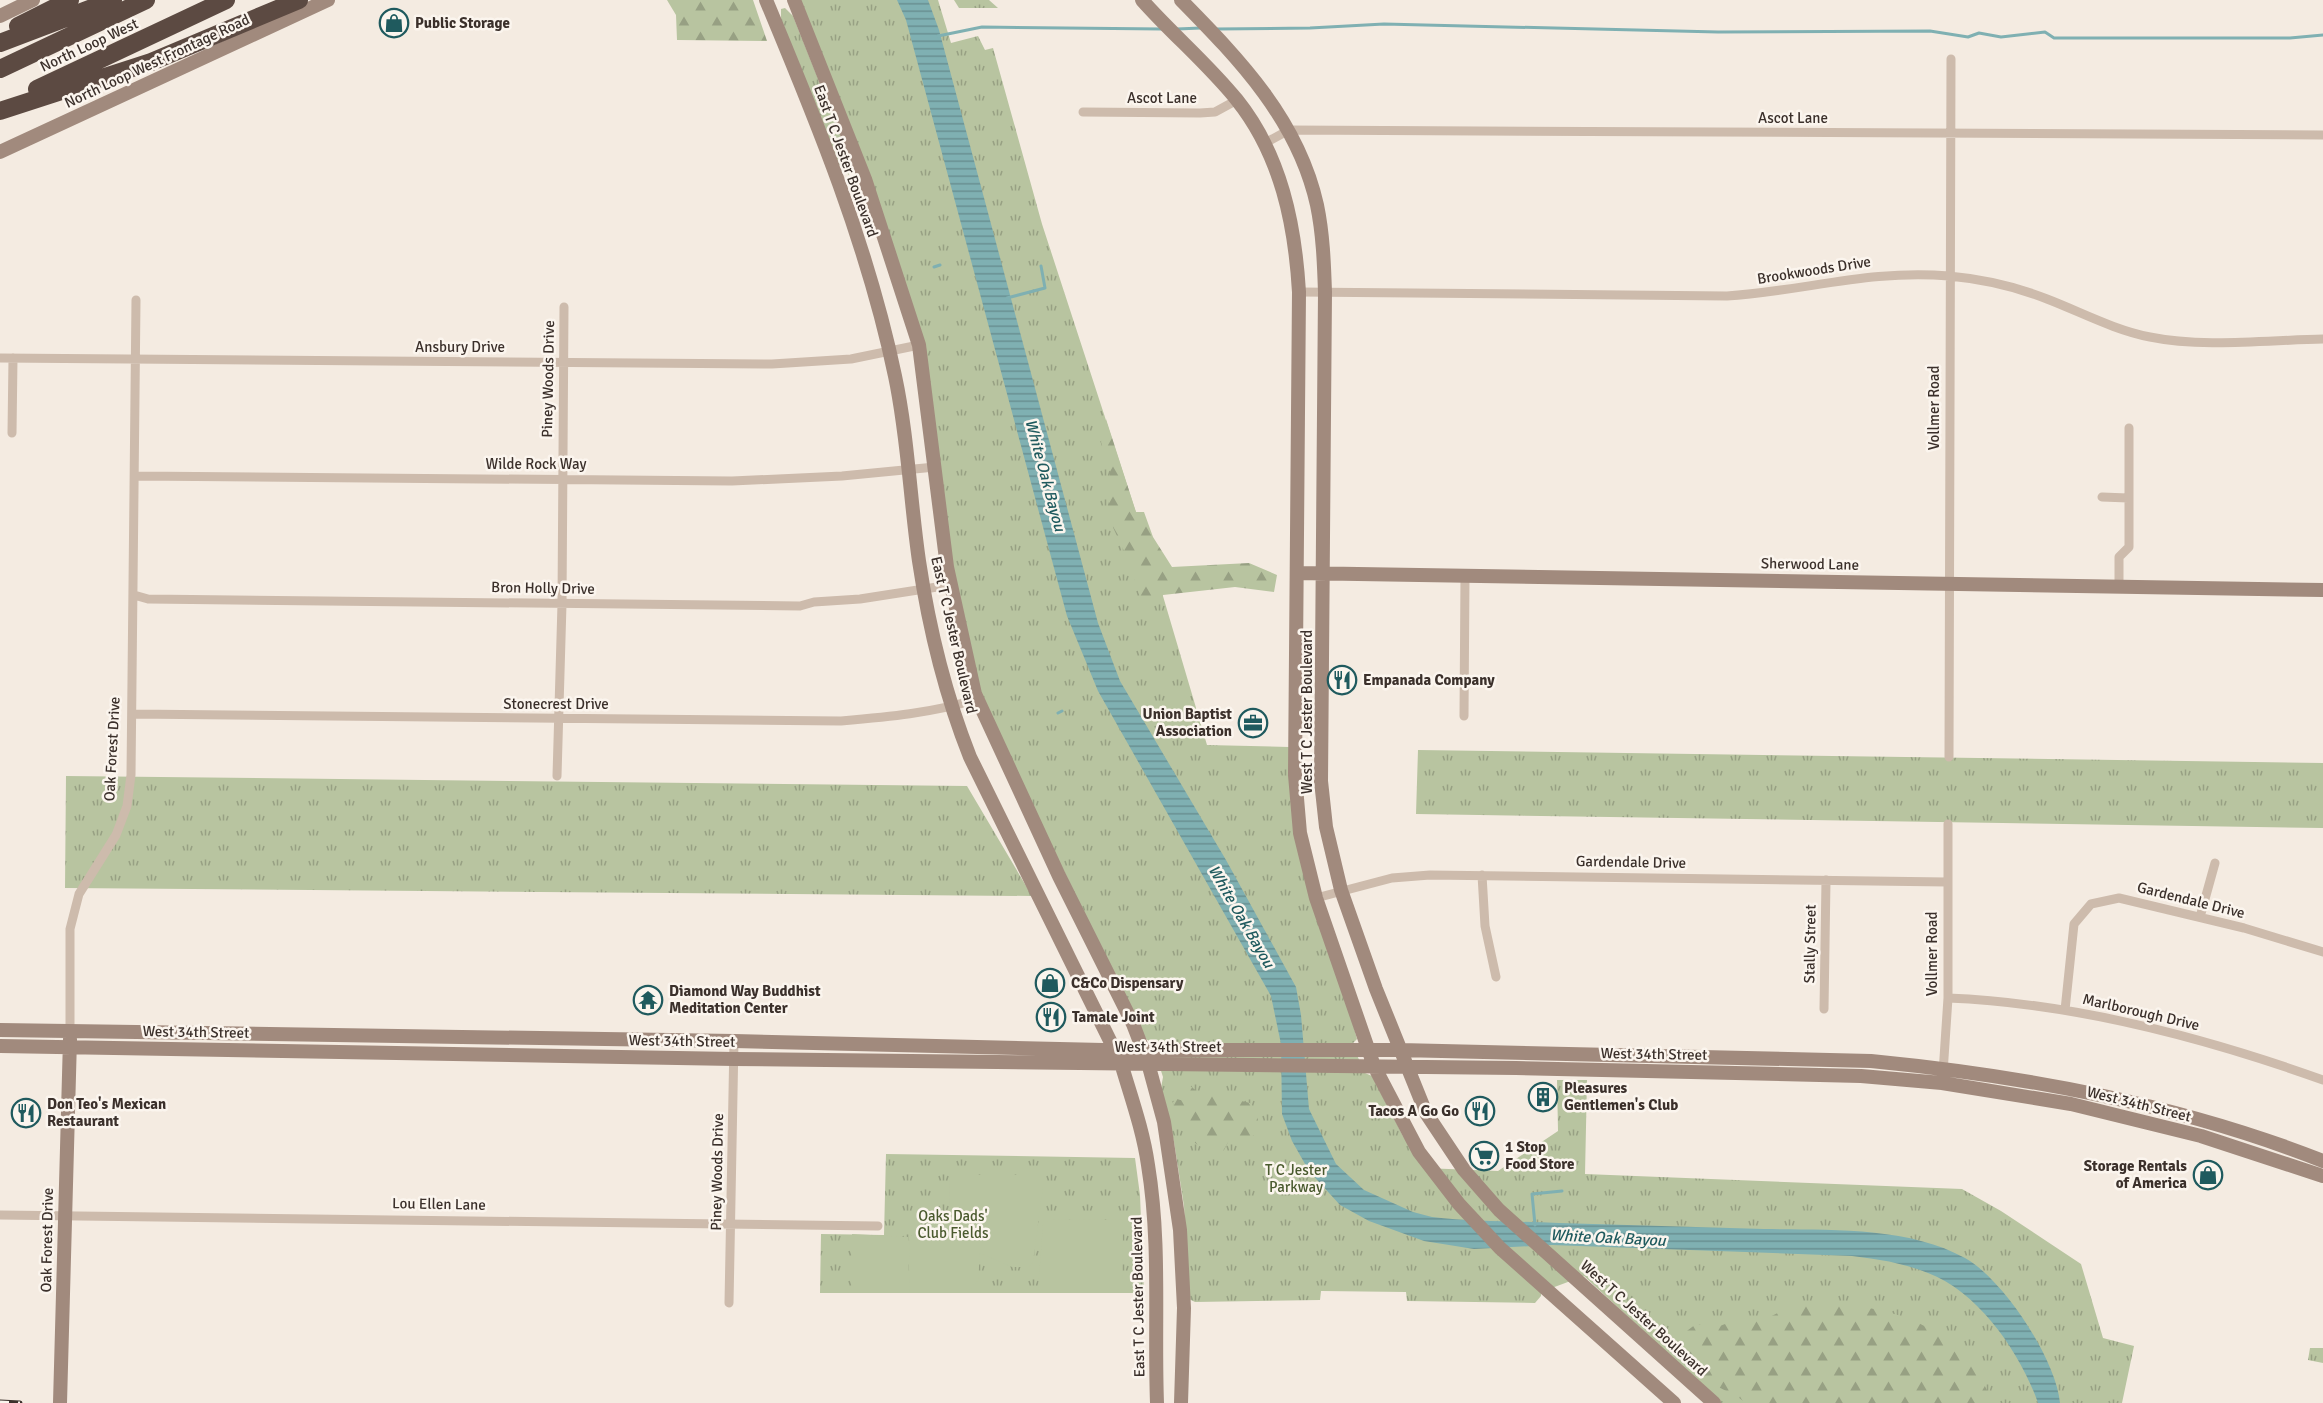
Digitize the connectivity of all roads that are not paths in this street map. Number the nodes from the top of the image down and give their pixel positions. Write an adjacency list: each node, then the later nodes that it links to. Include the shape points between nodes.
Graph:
1 (33, 0): 12 (main road)
2 (70, 0): 13 (highway)
3 (113, 0): 14 (highway)
4 (146, 0): 16 (highway, North Loop West)
5 (226, 0): 18 (highway, North Loop West)
6 (299, 0): 18 (highway, via 151,62)
7 (328, 0): 24 (main road, North Loop West Frontage Road)
8 (794, 0): 25 (main road, East T C Jester Boulevard)
9 (1142, 0): 17 (main road, West T C Jester Boulevard)
10 (1181, 0): 20 (main road, West T C Jester Boulevard, via 1255,78)
11 (768, 1): 26 (main road, East T C Jester Boulevard)
12 (0, 16)
13 (0, 35)
14 (0, 43)
15 (1951, 59): 21 (street, Vollmer Road)
16 (0, 69)
17 (1237, 100): 19 (street, Ascot Lane, via 1215,112); 23 (main road, West T C Jester Boulevard)
18 (0, 109)
19 (1083, 112)
20 (1289, 130): 21 (street, Ascot Lane); 23 (street, Ascot Lane); 29 (main road, West T C Jester Boulevard, via 1317,204)
21 (1951, 134): 22 (street, Ascot Lane); 27 (street, Vollmer Road)
22 (2323, 135)
23 (1265, 142): 28 (main road, West T C Jester Boulevard, via 1290,218)
24 (0, 152)
25 (866, 179): 26 (main road); 33 (main road, East T C Jester Boulevard)
26 (840, 187): 34 (main road, East T C Jester Boulevard)
27 (1950, 276): 29 (street, Brookwoods Drive, via 1853,278 1727,296); 32 (street, Brookwoods Drive, via 1994,283 2045,298 2151,337 2195,341); 50 (street, Vollmer Road)
28 (1299, 292): 29 (street, Brookwoods Drive); 47 (main road, West T C Jester Boulevard)
29 (1326, 292): 48 (main road, West T C Jester Boulevard)
30 (136, 300): 37 (street, Oak Forest Drive)
31 (564, 307): 38 (street, Piney Woods Drive)
32 (2323, 339)
33 (919, 345): 34 (street, Ansbury Drive); 41 (main road, East T C Jester Boulevard)
34 (889, 351): 38 (street, Ansbury Drive, via 813,363); 42 (main road, East T C Jester Boulevard)
35 (0, 358): 36 (street, Ansbury Drive)
36 (13, 358): 37 (street, Ansbury Drive); 40 (street)
37 (137, 361): 38 (street, Ansbury Drive); 43 (street, Oak Forest Drive)
38 (563, 362): 44 (street, Piney Woods Drive)
39 (2129, 428): 46 (street)
40 (12, 433)
41 (936, 467): 42 (street, Wilde Rock Way); 51 (main road, East T C Jester Boulevard)
42 (909, 470): 44 (street, Wilde Rock Way, via 732,481); 53 (main road, East T C Jester Boulevard)
43 (135, 476): 44 (street, Wilde Rock Way); 55 (street, Oak Forest Drive)
44 (562, 480): 56 (street, Piney Woods Drive)
45 (2102, 497): 46 (street)
46 (2128, 498): 52 (street, via 2129,547 2119,558)
47 (1297, 573): 48 (main road, Sherwood Lane); 72 (main road, West T C Jester Boulevard, via 1295,775 1300,833)
48 (1324, 574): 49 (main road, Sherwood Lane); 71 (main road, West T C Jester Boulevard, via 1321,781 1326,827)
49 (1465, 576): 50 (main road, Sherwood Lane); 60 (street)
50 (1948, 584): 52 (main road, Sherwood Lane); 62 (street, Vollmer Road)
51 (950, 585): 53 (street, Bron Holly Drive); 57 (main road, East T C Jester Boulevard)
52 (2119, 587): 54 (main road, Sherwood Lane)
53 (924, 590): 56 (street, Bron Holly Drive, via 800,606); 58 (main road, East T C Jester Boulevard)
54 (2323, 590)
55 (134, 594): 56 (street, Bron Holly Drive, via 148,599); 59 (street, Oak Forest Drive)
56 (562, 604): 61 (street, Piney Woods Drive)
57 (977, 699): 58 (street, Stonecrest Drive); 66 (main road, East T C Jester Boulevard)
58 (950, 707): 61 (street, Stonecrest Drive, via 841,721); 68 (main road, East T C Jester Boulevard, via 970,757)
59 (132, 714): 61 (street, Stonecrest Drive); 80 (street, Oak Forest Drive, via 127,806 116,835 79,894 70,929)
60 (1464, 716)
61 (559, 719): 63 (street, Piney Woods Drive)
62 (1949, 757)
63 (557, 776)
64 (1948, 824): 70 (street, Vollmer Road)
65 (2215, 862): 73 (street)
66 (1057, 870): 68 (main road); 87 (main road, East T C Jester Boulevard)
67 (1482, 875): 69 (street, Gardendale Drive); 71 (street, Gardendale Drive, via 1392,878); 75 (street, via 1485,926)
68 (1032, 880): 88 (main road, East T C Jester Boulevard)
69 (1826, 880): 70 (street, Gardendale Drive); 77 (street, Stally Street)
70 (1947, 882): 76 (street, Vollmer Road)
71 (1341, 891): 72 (street, Gardendale Drive); 89 (main road, West T C Jester Boulevard)
72 (1316, 898): 90 (main road, West T C Jester Boulevard)
73 (2200, 917): 74 (street, Gardendale Drive); 78 (street, Gardendale Drive, via 2119,898 2091,904 2074,924)
74 (2323, 952)
75 (1497, 977)
76 (1948, 998): 78 (street, Marlborough Drive, via 2017,1002); 100 (street, Vollmer Road)
77 (1824, 1009)
78 (2065, 1010): 101 (street, Marlborough Drive, via 2221,1047)
79 (0, 1030): 80 (main road, West 34th Street)
80 (70, 1031): 81 (main road, West 34th Street); 85 (main road, Oak Forest Drive)
81 (490, 1038): 82 (main road, West 34th Street); 91 (main road)
82 (610, 1039): 83 (main road, West 34th Street); 92 (main road)
83 (734, 1041): 86 (main road, West 34th Street); 94 (street, Piney Woods Drive)
84 (0, 1046): 85 (main road, West 34th Street)
85 (70, 1046): 91 (main road, West 34th Street); 113 (main road, Oak Forest Drive)
86 (956, 1047): 88 (main road, West 34th Street); 95 (main road)
87 (1143, 1049): 88 (main road, West 34th Street); 93 (main road, West 34th Street); 97 (main road, East T C Jester Boulevard)
88 (1112, 1050): 96 (main road, East T C Jester Boulevard)
89 (1400, 1050): 90 (main road, West 34th Street); 99 (main road, West T C Jester Boulevard); 100 (main road, West 34th Street, via 1801,1058)
90 (1369, 1051): 93 (main road, West 34th Street); 98 (main road, West T C Jester Boulevard)
91 (490, 1054): 92 (main road, West 34th Street)
92 (609, 1056): 94 (main road, West 34th Street)
93 (1254, 1057): 97 (main road, West 34th Street); 98 (main road, West 34th Street)
94 (734, 1059): 95 (main road, West 34th Street); 115 (street, Piney Woods Drive)
95 (956, 1061): 96 (main road, West 34th Street)
96 (1121, 1063): 97 (main road, West 34th Street); 118 (main road, East T C Jester Boulevard, via 1138,1116)
97 (1148, 1063): 117 (main road, East T C Jester Boulevard, via 1170,1153)
98 (1374, 1066): 99 (main road, West 34th Street); 112 (main road, West T C Jester Boulevard, via 1419,1152)
99 (1406, 1066): 102 (main road, West 34th Street, via 1800,1074); 110 (main road, West T C Jester Boulevard, via 1426,1113)
100 (1944, 1068): 102 (street, Vollmer Road); 103 (main road, West 34th Street)
101 (2323, 1080)
102 (1942, 1083): 104 (main road, West 34th Street)
103 (2074, 1090): 104 (main road); 105 (main road, West 34th Street)
104 (2071, 1104): 106 (main road, West 34th Street)
105 (2202, 1120): 106 (main road); 107 (main road, West 34th Street)
106 (2201, 1136): 109 (main road, West 34th Street)
107 (2308, 1155): 108 (main road, West 34th Street); 109 (main road)
108 (2323, 1161)
109 (2303, 1168): 111 (main road, West 34th Street)
110 (1464, 1170): 112 (main road); 120 (main road, West T C Jester Boulevard, via 1499,1210)
111 (2323, 1176)
112 (1445, 1185): 121 (main road, West T C Jester Boulevard, via 1500,1248)
113 (64, 1214): 114 (street, Lou Ellen Lane); 115 (street, Lou Ellen Lane); 124 (main road, Oak Forest Drive)
114 (0, 1215)
115 (732, 1223): 116 (street, Lou Ellen Lane); 119 (street, Piney Woods Drive)
116 (878, 1226)
117 (1180, 1230): 118 (main road); 123 (main road, via 1184,1308)
118 (1156, 1231): 122 (main road, East T C Jester Boulevard)
119 (729, 1303)
120 (1672, 1364): 121 (main road); 126 (main road, West T C Jester Boulevard)
121 (1653, 1382): 125 (main road, West T C Jester Boulevard)
122 (1157, 1400): 123 (main road)
123 (1181, 1400)
124 (60, 1403)
125 (1674, 1403)
126 (1714, 1403)

